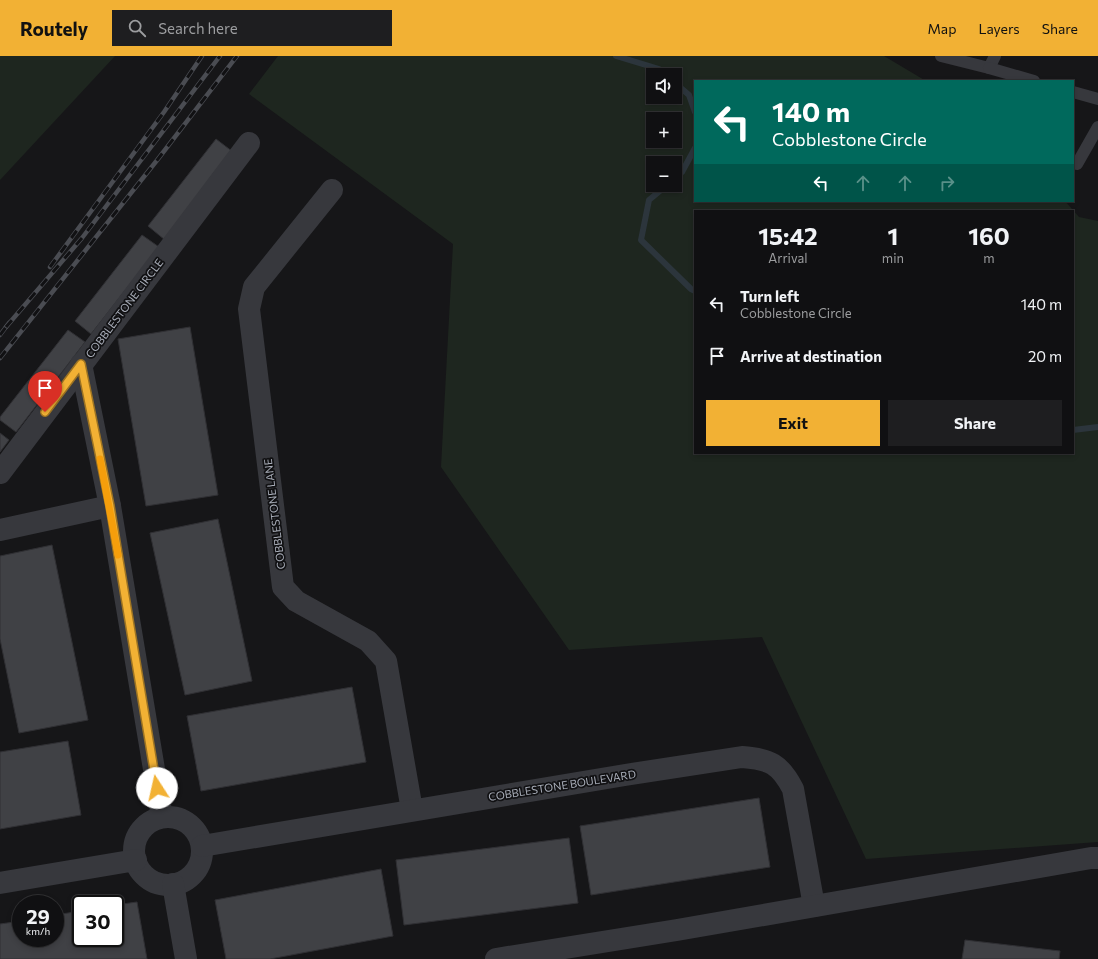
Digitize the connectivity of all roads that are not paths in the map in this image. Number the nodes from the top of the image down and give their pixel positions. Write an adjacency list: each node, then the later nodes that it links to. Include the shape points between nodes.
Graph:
1 (941, 56): 3 (lane)
2 (995, 56): 3 (lane)
3 (989, 68): 4 (lane)
4 (1031, 80)
5 (1074, 92): 6 (lane)
6 (1098, 99)
7 (1098, 127): 9 (lane)
8 (249, 143): 11 (street, COBBLESTONE CIRCLE)
9 (1077, 164)
10 (332, 190): 15 (street, COBBLESTONE LANE, via 254,287 249,309 283,587 296,601 368,641 386,661)
11 (81, 364): 12 (street, COBBLESTONE CIRCLE); 13 (street)
12 (0, 473)
13 (110, 506): 14 (street); 16 (street)
14 (0, 530)
15 (412, 810): 17 (street, COBBLESTONE BOULEVARD); 22 (street, COBBLESTONE BOULEVARD, via 625,774 742,757 759,758 776,766 786,776 793,789)
16 (162, 817): 17 (street, via 173,817 192,827); 19 (street, via 143,828 134,849)
17 (202, 846): 21 (street, via 202,856 192,875)
18 (1098, 858): 22 (street)
19 (136, 860): 20 (street); 21 (street, via 146,876 164,884)
20 (0, 883)
21 (173, 884): 23 (street)
22 (814, 906): 24 (street)
23 (186, 959)
24 (496, 959)

